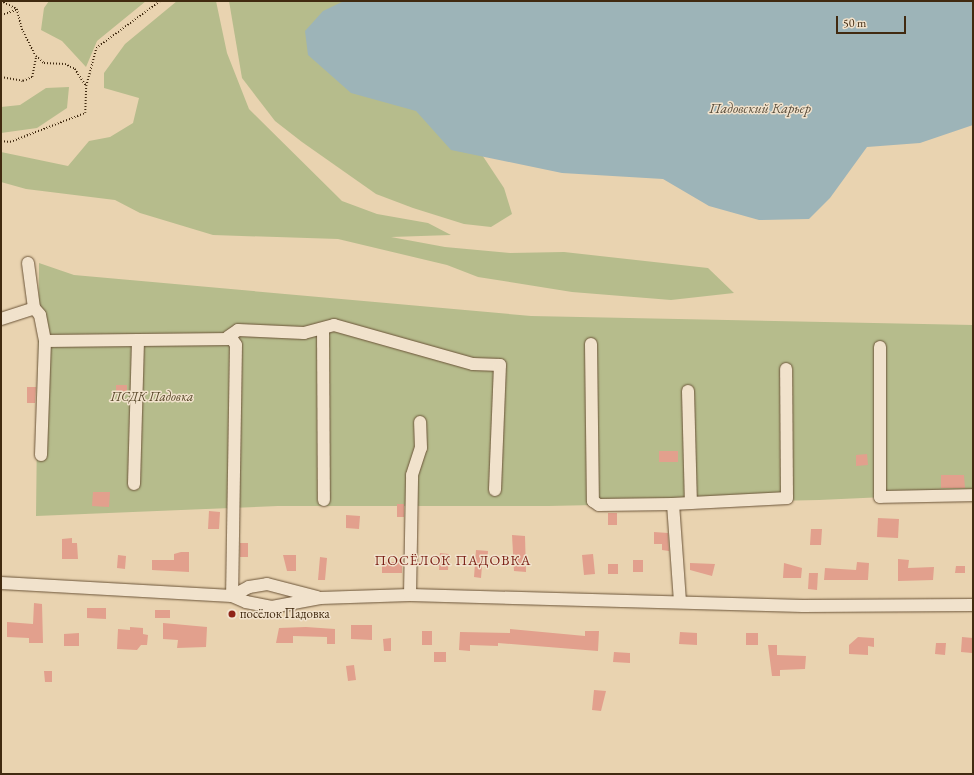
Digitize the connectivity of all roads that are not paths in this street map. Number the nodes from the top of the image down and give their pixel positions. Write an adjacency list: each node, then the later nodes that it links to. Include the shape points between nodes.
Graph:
1 (28, 263): 2 (street)
2 (34, 308): 3 (street); 7 (street, via 40,315)
3 (1, 319)
4 (322, 329): 5 (street, via 304,333 238,330); 15 (street, via 334,326 473,364 500,365); 17 (street)
5 (228, 337): 6 (street); 22 (street, via 236,345)
6 (138, 340): 7 (street); 14 (street)
7 (45, 341): 13 (street)
8 (592, 344): 19 (street, via 593,501 599,505)
9 (880, 347): 16 (street, via 880,497)
10 (786, 369): 18 (street, via 787,498)
11 (688, 391): 18 (street)
12 (420, 422): 21 (street, via 421,448 412,475)
13 (41, 455)
14 (134, 484)
15 (495, 490)
16 (973, 495)
17 (324, 500)
18 (691, 503): 19 (street)
19 (672, 504): 24 (street)
20 (1, 583): 22 (street)
21 (410, 595): 23 (street); 24 (street)
22 (232, 596): 23 (street, via 246,602 272,607); 23 (street, via 249,587 266,584)
23 (320, 598)
24 (680, 602): 25 (street, via 803,606)
25 (973, 604)

